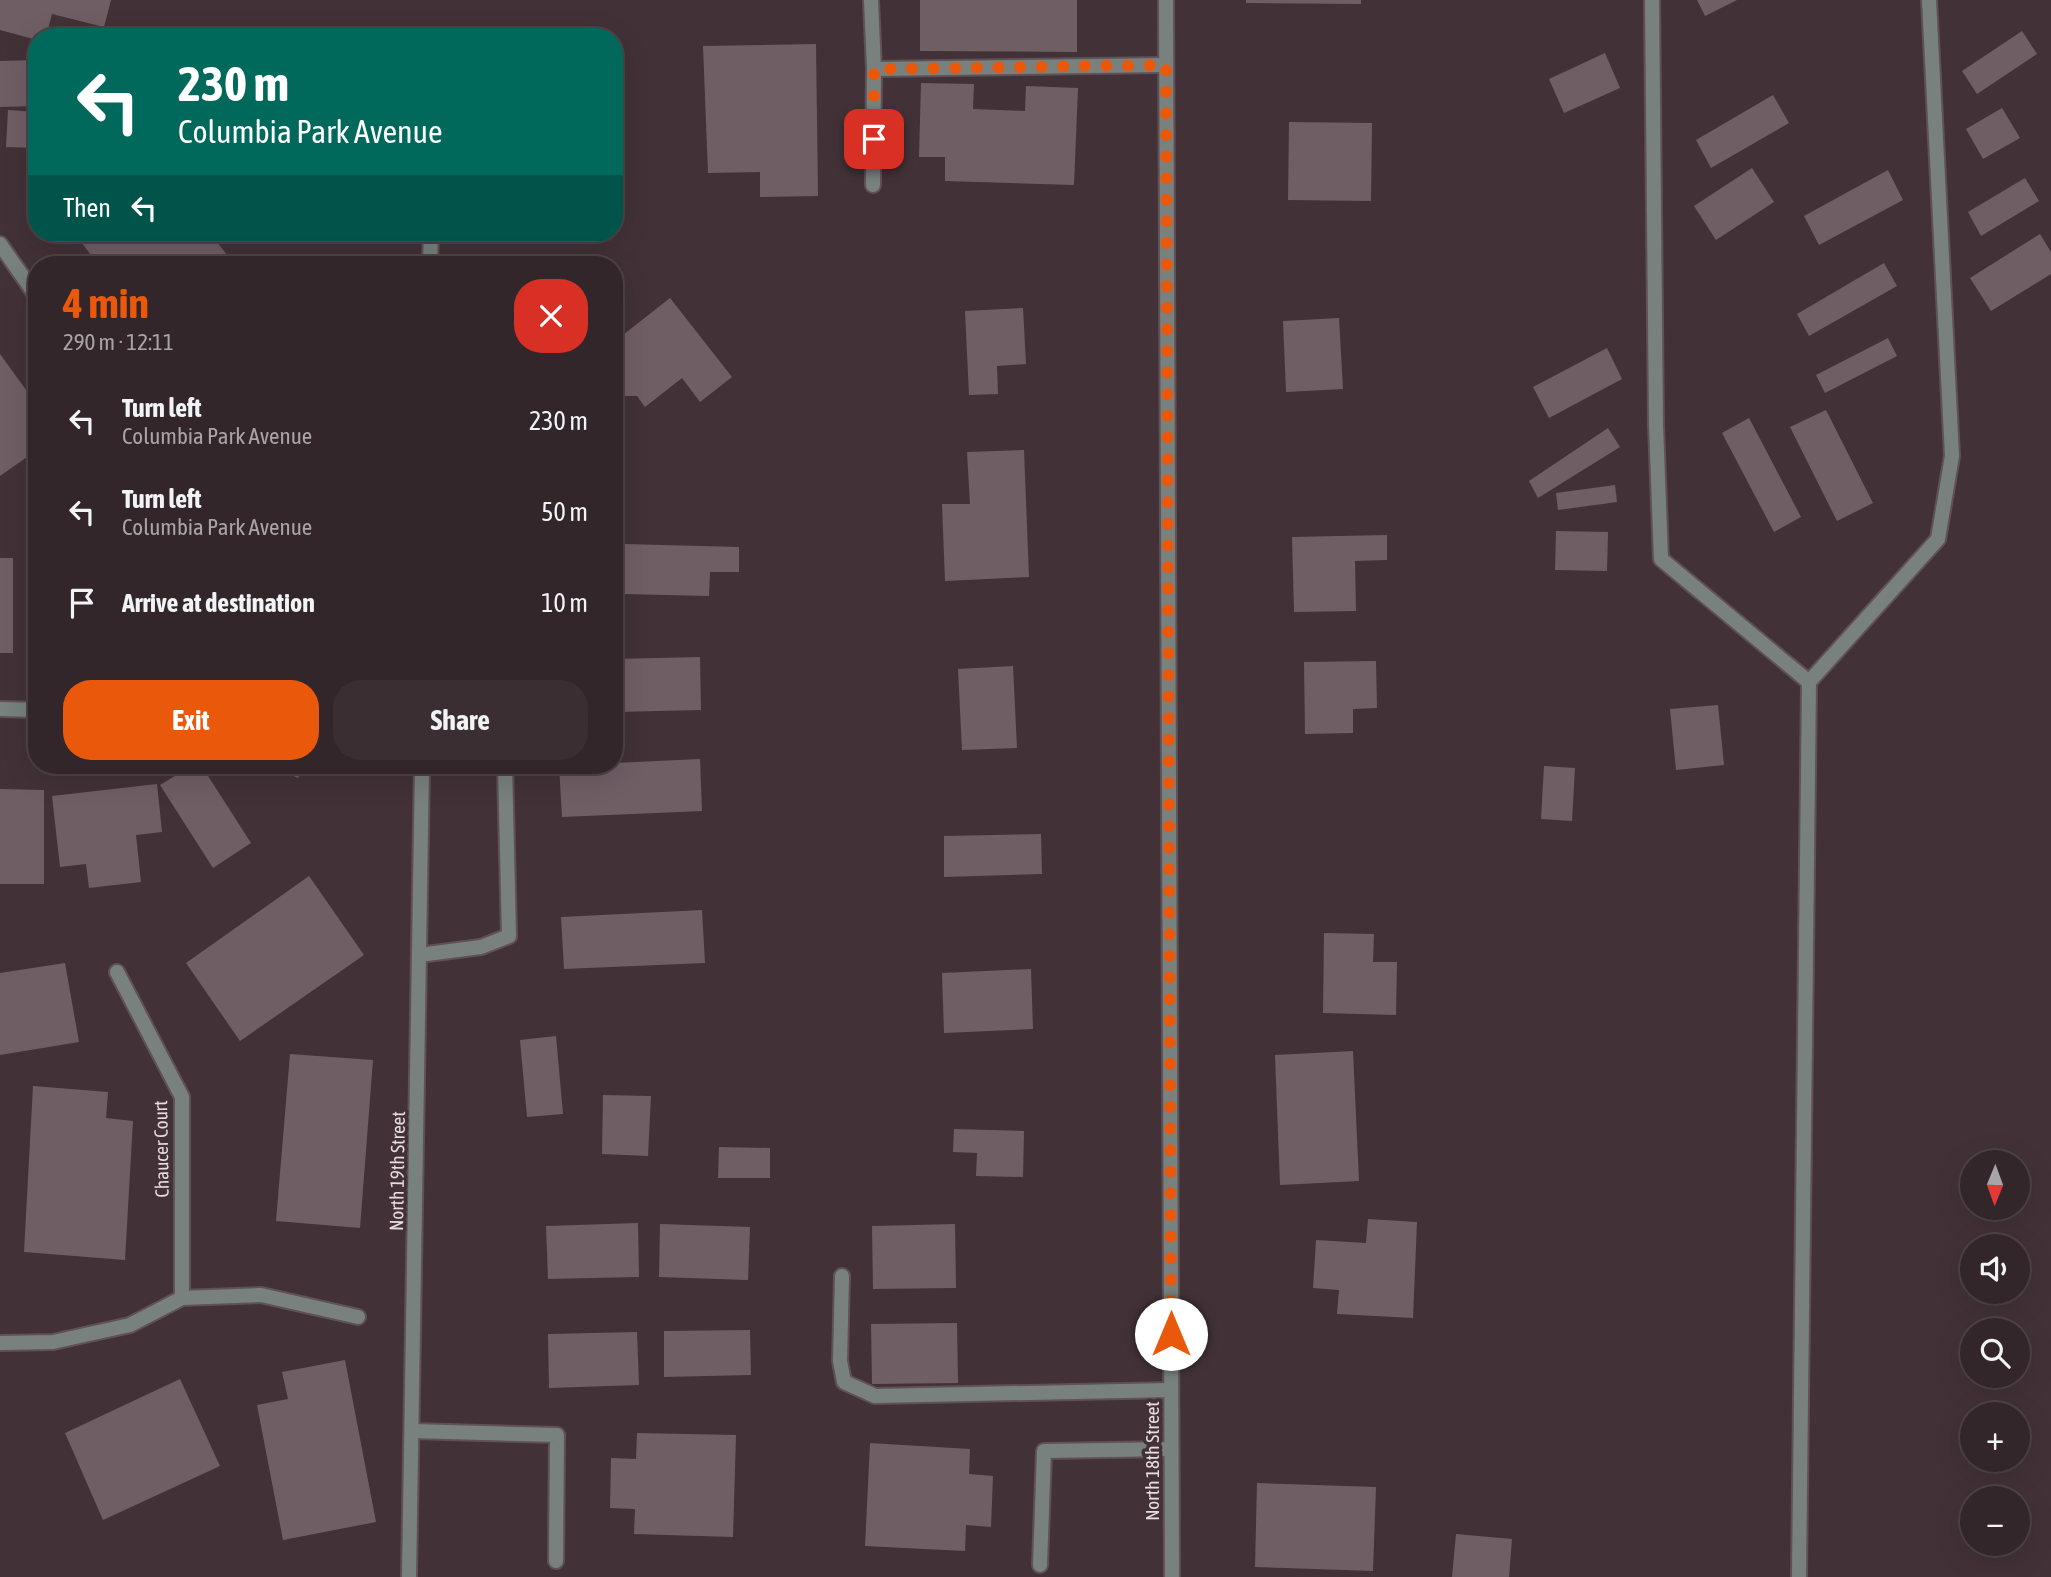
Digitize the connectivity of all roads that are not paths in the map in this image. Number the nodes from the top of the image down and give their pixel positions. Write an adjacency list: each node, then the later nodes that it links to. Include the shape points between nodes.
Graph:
1 (871, 0): 6 (street)
2 (1166, 0): 5 (street, North 18th Street)
3 (1652, 0): 10 (street, via 1661,559)
4 (1929, 0): 10 (street, via 1952,456 1942,515 1937,539)
5 (1166, 65): 6 (street); 21 (street, North 18th Street)
6 (874, 69): 7 (street)
7 (873, 185)
8 (0, 244): 9 (street)
9 (28, 284)
10 (1808, 682): 28 (street)
11 (0, 709): 12 (street)
12 (28, 710)
13 (422, 774): 15 (street, North 19th Street)
14 (505, 774): 15 (street, via 509,936 481,947)
15 (419, 955): 22 (street, North 19th Street)
16 (117, 972): 18 (street, Chaucer Court, via 182,1097)
17 (842, 1276): 21 (street, via 840,1361 844,1382 875,1396)
18 (182, 1298): 19 (street, via 261,1295); 20 (street, via 130,1325 53,1342)
19 (358, 1317)
20 (0, 1343)
21 (1171, 1390): 23 (street, North 18th Street)
22 (412, 1431): 24 (street, via 557,1435); 26 (street, North 19th Street)
23 (1170, 1449): 25 (street, via 1044,1451); 27 (street, North 18th Street)
24 (556, 1561)
25 (1040, 1565)
26 (409, 1577)
27 (1172, 1577)
28 (1799, 1577)

